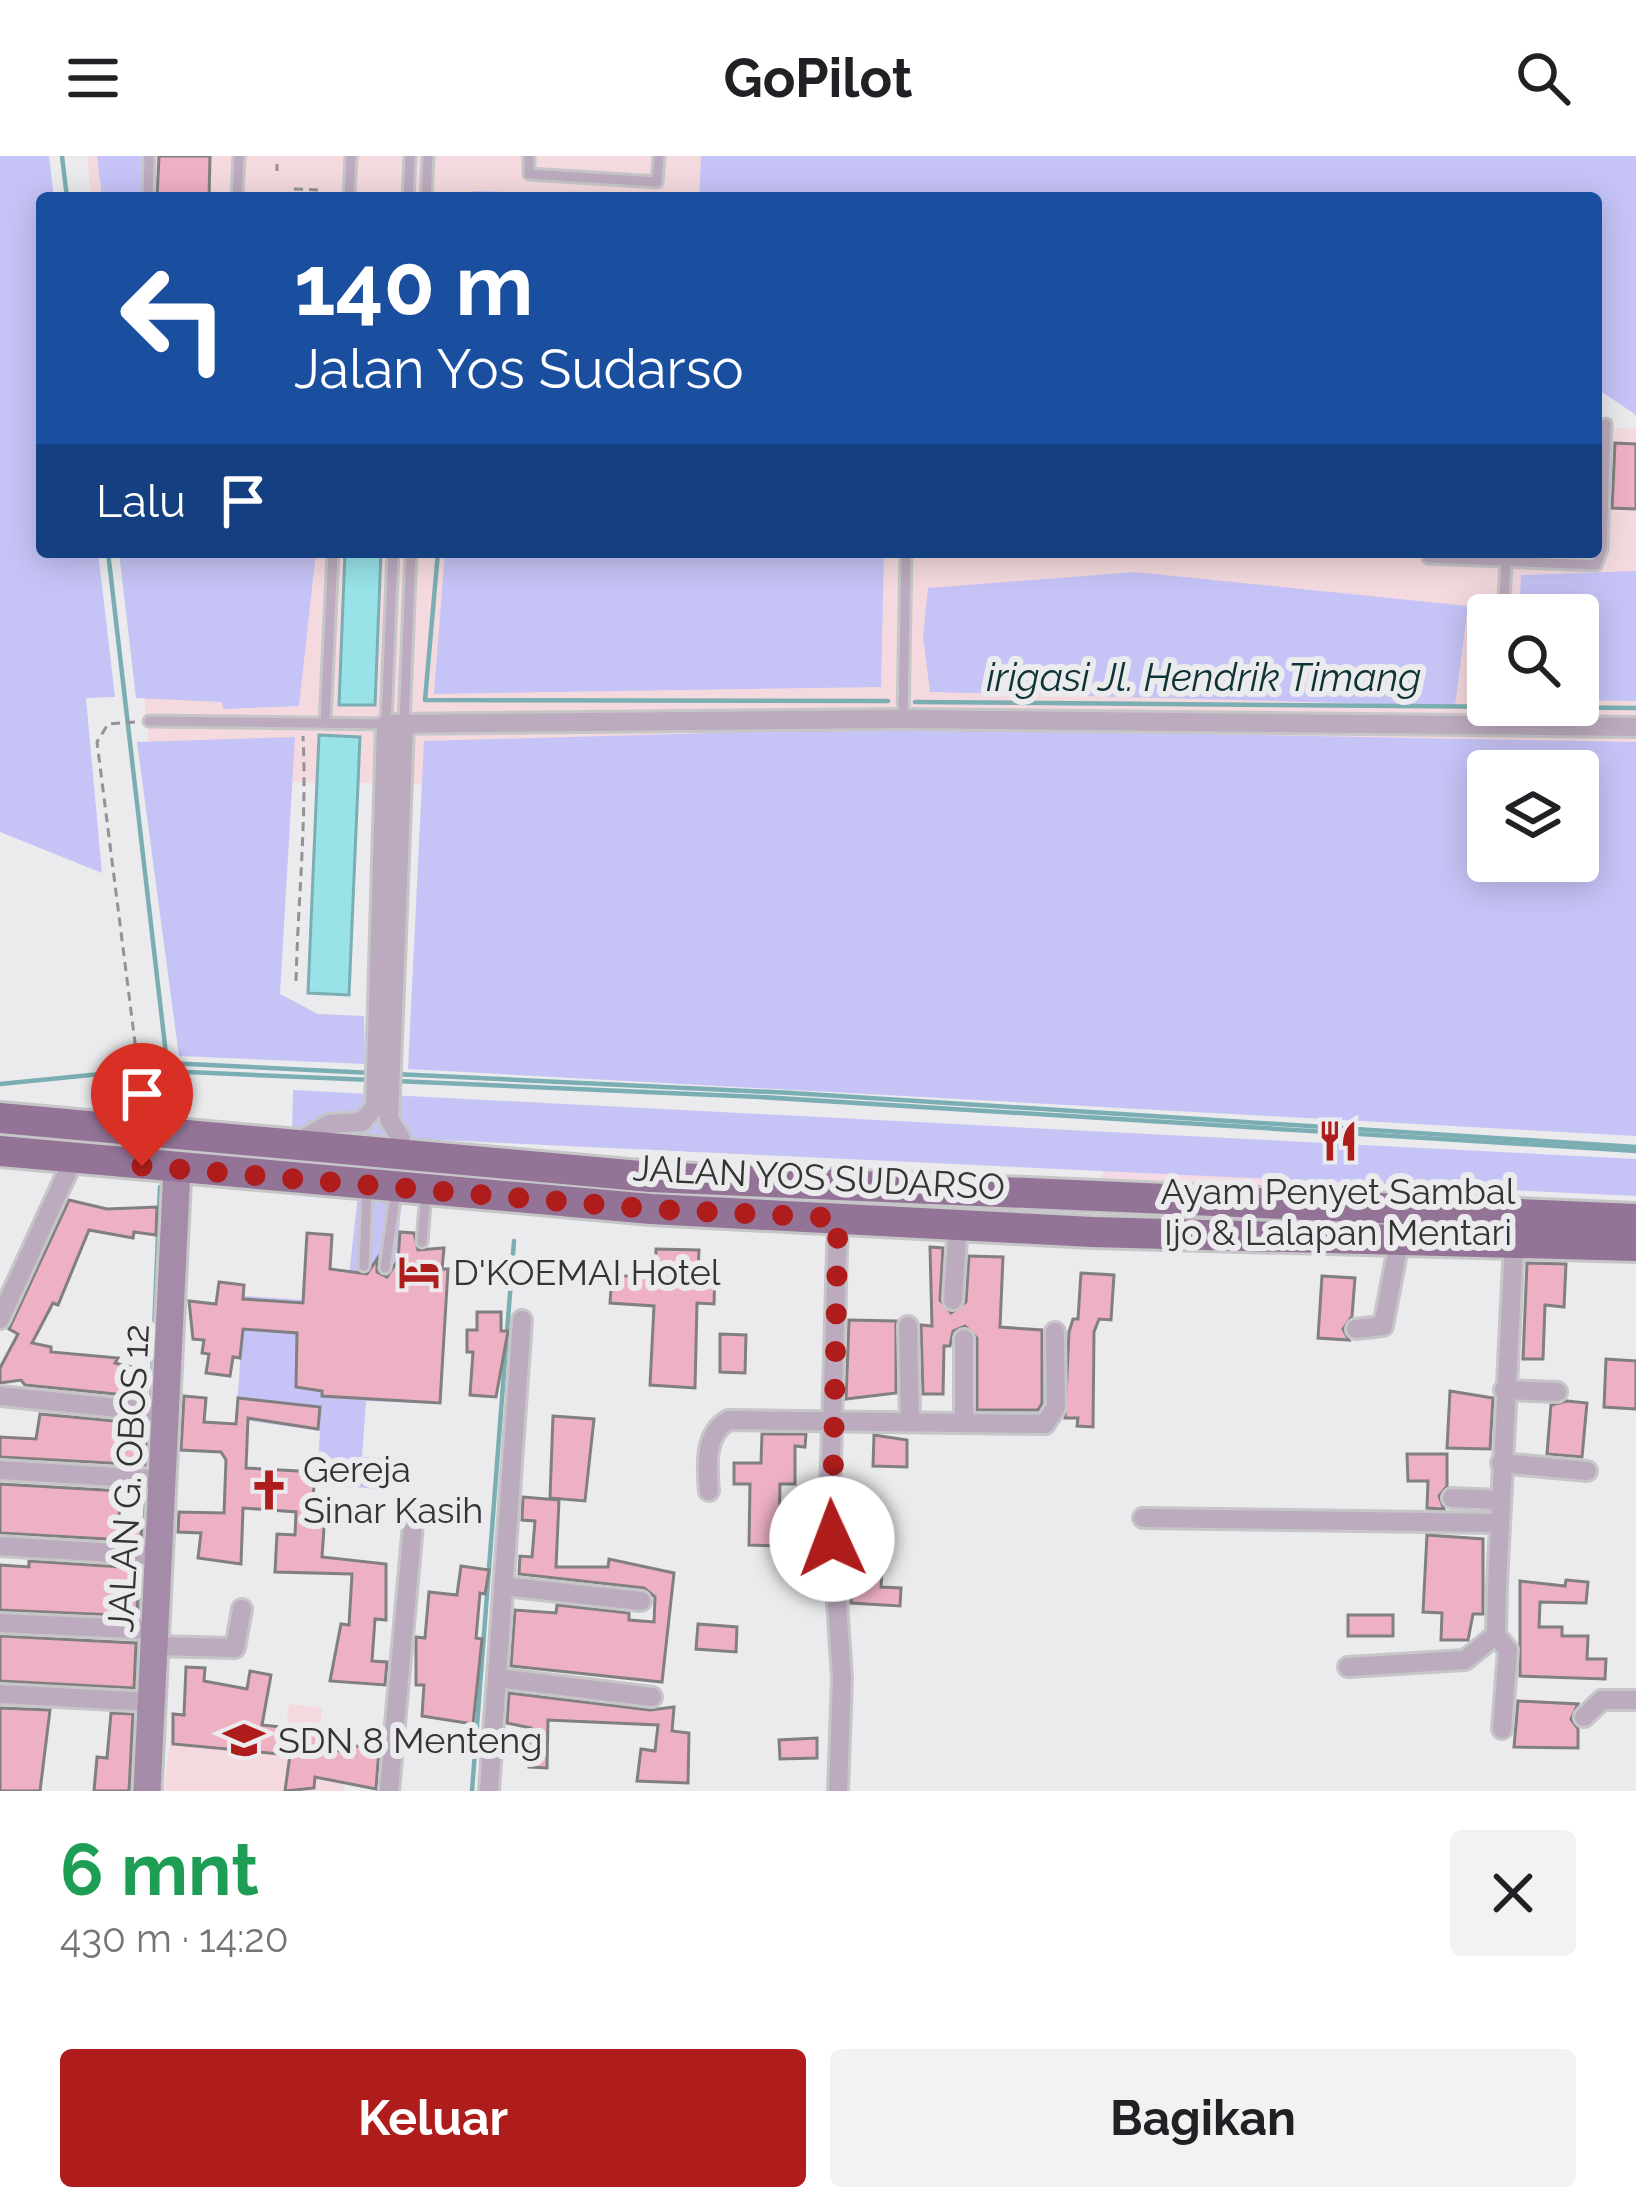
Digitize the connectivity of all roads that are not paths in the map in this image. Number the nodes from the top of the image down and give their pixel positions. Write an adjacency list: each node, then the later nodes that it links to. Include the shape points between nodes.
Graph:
1 (149, 156): 8 (lane)
2 (239, 156): 9 (lane)
3 (351, 156): 10 (lane)
4 (410, 156): 11 (lane)
5 (428, 156): 12 (lane)
6 (530, 156): 7 (lane, via 529,174 657,182)
7 (658, 156)
8 (148, 192)
9 (237, 192)
10 (349, 192)
11 (408, 192)
12 (426, 192)
13 (1606, 424): 14 (lane)
14 (1602, 514)
15 (333, 558): 26 (lane)
16 (394, 558): 27 (lane)
17 (410, 558): 27 (lane)
18 (906, 558): 24 (lane)
19 (1600, 558): 21 (lane, via 1596,565)
20 (1428, 559): 21 (lane)
21 (1506, 565): 22 (lane)
22 (1504, 594)
23 (1467, 715): 24 (street)
24 (903, 718): 27 (street)
25 (144, 721): 26 (lane)
26 (325, 723): 27 (lane)
27 (395, 724): 31 (street, via 375,1107 362,1122 329,1124); 35 (street, via 389,1119)
28 (1599, 725): 29 (street)
29 (1636, 728)
30 (0, 1118): 31 (main road, JALAN YOS SUDARSO)
31 (291, 1146): 35 (main road, JALAN YOS SUDARSO)
32 (0, 1151): 33 (main road, JALAN YOS SUDARSO)
33 (73, 1160): 34 (main road, JALAN YOS SUDARSO); 47 (street)
34 (177, 1168): 35 (main road, JALAN YOS SUDARSO); 56 (street, JALAN G. OBOS 12)
35 (398, 1178): 36 (main road, JALAN YOS SUDARSO, via 651,1209); 37 (main road, JALAN YOS SUDARSO, via 651,1177); 40 (lane); 44 (lane); 45 (lane)
36 (838, 1218): 39 (main road, JALAN YOS SUDARSO); 58 (street)
37 (1171, 1218): 38 (main road, JALAN YOS SUDARSO); 39 (main road, JALAN YOS SUDARSO); 41 (main road, JALAN YOS SUDARSO)
38 (1636, 1220)
39 (958, 1223): 46 (street)
40 (422, 1242)
41 (1399, 1242): 42 (main road, JALAN YOS SUDARSO); 50 (street, via 1383,1326)
42 (1514, 1244): 43 (main road, JALAN YOS SUDARSO); 53 (street)
43 (1636, 1246)
44 (364, 1266)
45 (385, 1268)
46 (953, 1300)
47 (0, 1319)
48 (522, 1320): 72 (street)
49 (908, 1326): 57 (street)
50 (1356, 1329)
51 (1055, 1332): 59 (street, via 1053,1419)
52 (964, 1339): 59 (street)
53 (1504, 1390): 54 (street); 60 (street)
54 (1557, 1392)
55 (0, 1396): 56 (street)
56 (167, 1413): 63 (street, JALAN G. OBOS 12)
57 (910, 1419): 58 (street); 59 (street)
58 (832, 1420): 64 (street, via 724,1421 711,1442); 89 (street, via 843,1690)
59 (964, 1420)
60 (1501, 1463): 62 (street); 66 (street)
61 (0, 1470): 63 (street)
62 (1587, 1471)
63 (166, 1480): 71 (street, JALAN G. OBOS 12)
64 (710, 1491)
65 (1452, 1498): 66 (street)
66 (1499, 1500): 69 (street)
67 (414, 1514): 87 (street)
68 (1143, 1518): 69 (street)
69 (1498, 1523): 76 (street)
70 (0, 1546): 71 (street)
71 (160, 1556): 77 (street, JALAN G. OBOS 12)
72 (503, 1586): 73 (street); 79 (street)
73 (640, 1601)
74 (242, 1609): 77 (street, via 236,1648)
75 (0, 1623): 77 (street)
76 (1496, 1635): 78 (street, via 1465,1660); 85 (street, via 1508,1650)
77 (156, 1638): 83 (street, JALAN G. OBOS 12)
78 (1348, 1667)
79 (497, 1678): 81 (street); 88 (street)
80 (0, 1694): 83 (street)
81 (652, 1697)
82 (1636, 1700): 84 (street, via 1602,1700)
83 (152, 1702): 86 (street, JALAN G. OBOS 12)
84 (1585, 1717)
85 (1502, 1730)
86 (147, 1791)
87 (389, 1791)
88 (489, 1791)
89 (838, 1791)

